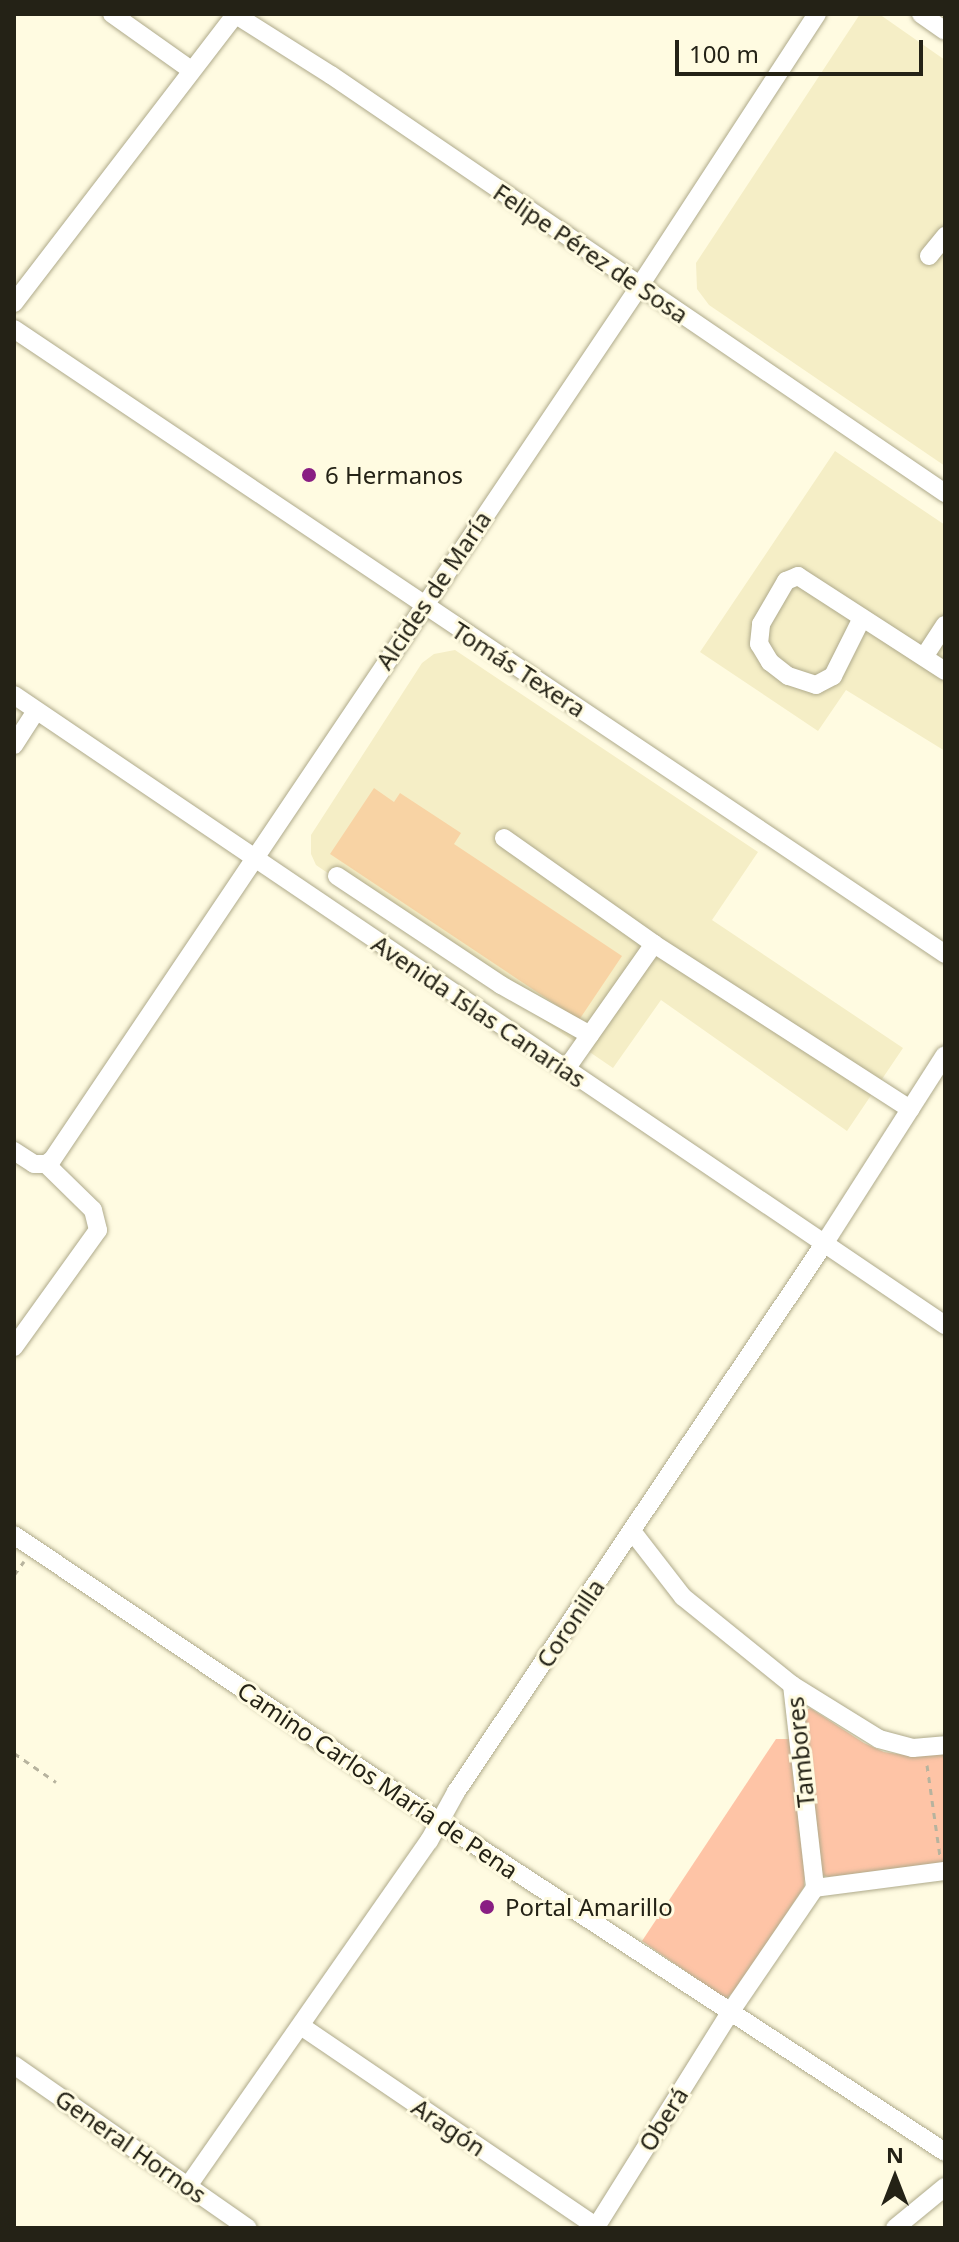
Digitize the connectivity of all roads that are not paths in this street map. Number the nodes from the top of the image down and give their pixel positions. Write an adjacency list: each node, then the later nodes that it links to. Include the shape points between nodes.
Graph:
1 (112, 14): 6 (street)
2 (236, 14): 6 (street); 9 (street, Felipe Pérez de Sosa)
3 (817, 14): 9 (street, Alcides de María)
4 (921, 14): 5 (street)
5 (945, 31)
6 (191, 70): 10 (street)
7 (945, 236): 8 (street)
8 (929, 256)
9 (639, 287): 12 (street, Felipe Pérez de Sosa); 13 (street, Alcides de María)
10 (14, 303)
11 (14, 329): 13 (street, Tomás Texera)
12 (945, 493)
13 (422, 605): 22 (street, Alcides de María); 25 (street, Tomás Texera)
14 (862, 618): 14 (street, via 798,576 786,581 761,624 759,644 788,676 816,685 833,676); 16 (street)
15 (945, 625): 16 (street)
16 (924, 657): 17 (street)
17 (945, 671)
18 (14, 695): 19 (street, Avenida Islas Canarias)
19 (36, 711): 20 (street); 22 (street, Avenida Islas Canarias)
20 (14, 745)
21 (504, 838): 24 (street)
22 (254, 859): 28 (street, Avenida Islas Canarias); 31 (street, Alcides de María)
23 (337, 876): 26 (street, via 514,993)
24 (654, 944): 26 (street); 29 (street)
25 (945, 954)
26 (590, 1035): 28 (street)
27 (945, 1055): 29 (street, Coronilla)
28 (566, 1069): 32 (street, Avenida Islas Canarias)
29 (910, 1109): 32 (street, Coronilla)
30 (14, 1151): 31 (street, via 34,1164)
31 (46, 1164): 34 (street, via 93,1210 98,1230)
32 (824, 1244): 33 (street, Avenida Islas Canarias); 35 (street, Coronilla)
33 (945, 1325)
34 (14, 1347)
35 (632, 1531): 37 (street, via 683,1597); 39 (street, Coronilla)
36 (14, 1535): 39 (street, Camino Carlos María de Pena)
37 (792, 1685): 38 (street, Tambores, via 879,1739 900,1746); 41 (street, Tambores)
38 (945, 1745)
39 (440, 1822): 42 (street, Camino Carlos María de Pena); 43 (street, Coronilla)
40 (942, 1864): 41 (street)
41 (815, 1888): 42 (street, Oberá)
42 (731, 2011): 45 (street, Camino Carlos María de Pena); 48 (street, Oberá)
43 (301, 2026): 46 (street, Coronilla); 48 (street, Aragón)
44 (14, 2065): 46 (street, General Hornos)
45 (945, 2152)
46 (188, 2186): 49 (street, General Hornos)
47 (945, 2187): 50 (street)
48 (597, 2227)
49 (248, 2228)
50 (895, 2228)

